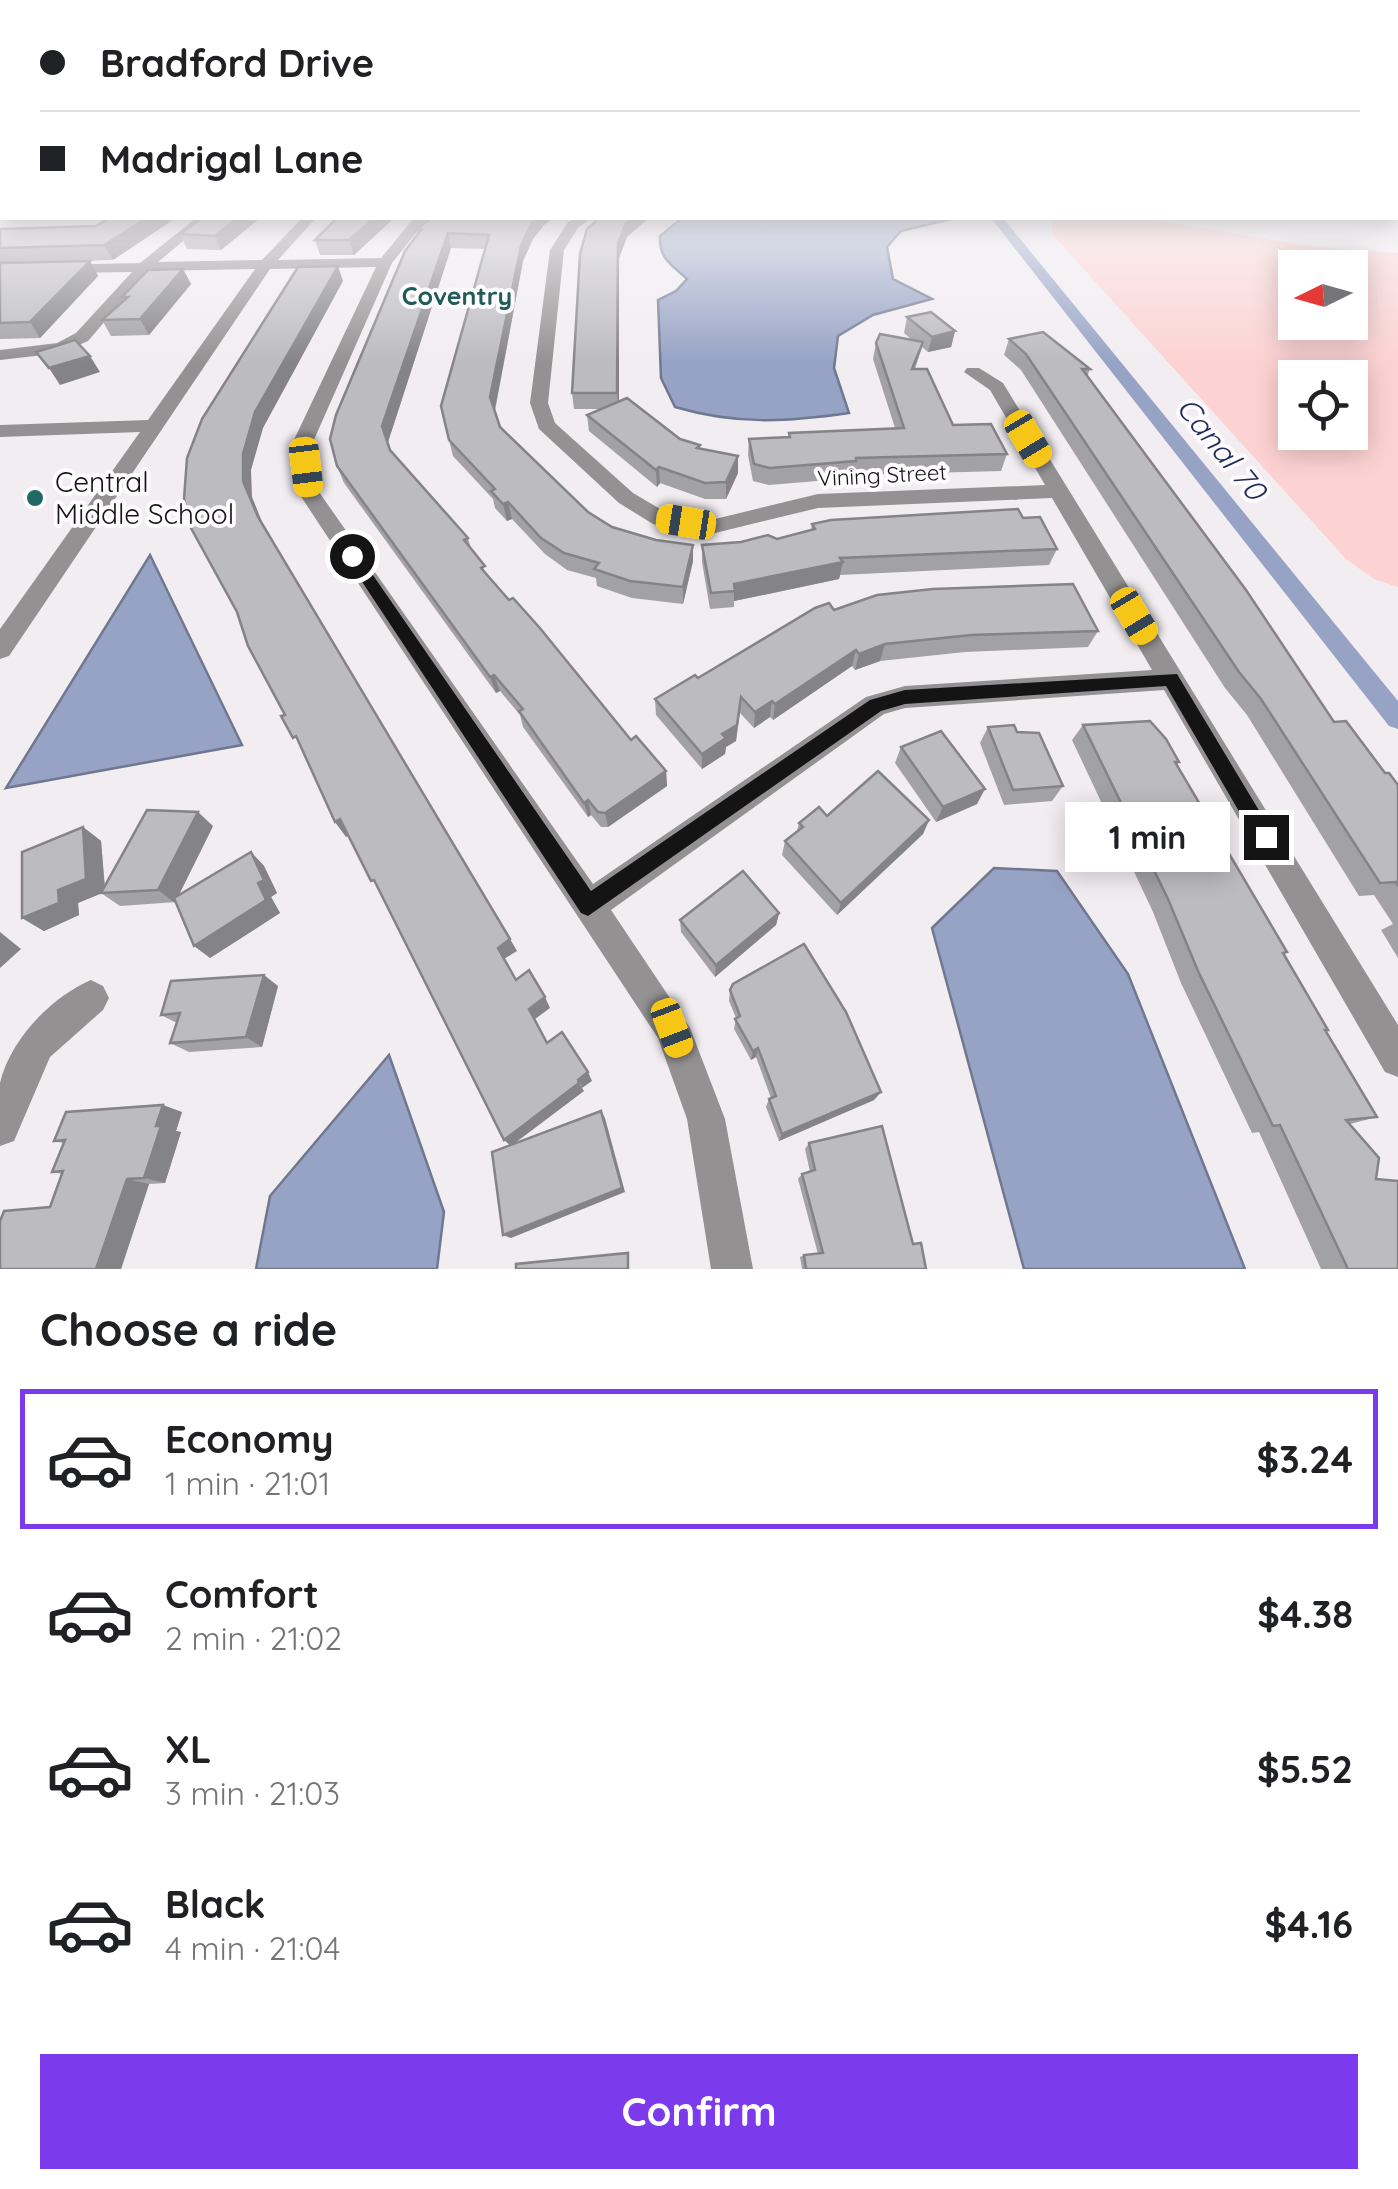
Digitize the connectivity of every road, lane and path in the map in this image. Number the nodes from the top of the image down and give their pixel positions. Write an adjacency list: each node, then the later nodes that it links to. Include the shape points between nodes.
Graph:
1 (172, 244): 7 (street)
2 (284, 244): 6 (street)
3 (399, 244): 5 (street)
4 (561, 244): 13 (street, Vining Street, via 538,403 546,425 626,498 661,518 710,526 818,502)
5 (385, 262): 6 (street); 16 (street, via 303,442 309,492)
6 (266, 264): 7 (street); 11 (street)
7 (145, 266): 8 (street); 9 (street, via 82,337 61,348)
8 (0, 270)
9 (0, 355)
10 (973, 372): 13 (street, via 997,387)
11 (154, 426): 12 (street); 14 (street)
12 (4, 441)
13 (1059, 492): 15 (street)
14 (0, 649)
15 (1171, 679): 16 (street, via 905,697 876,705); 18 (street)
16 (588, 906): 20 (street, via 672,1028 706,1118)
17 (91, 998): 19 (street, via 37,1044)
18 (1398, 1059)
19 (0, 1127)
20 (732, 1269)

